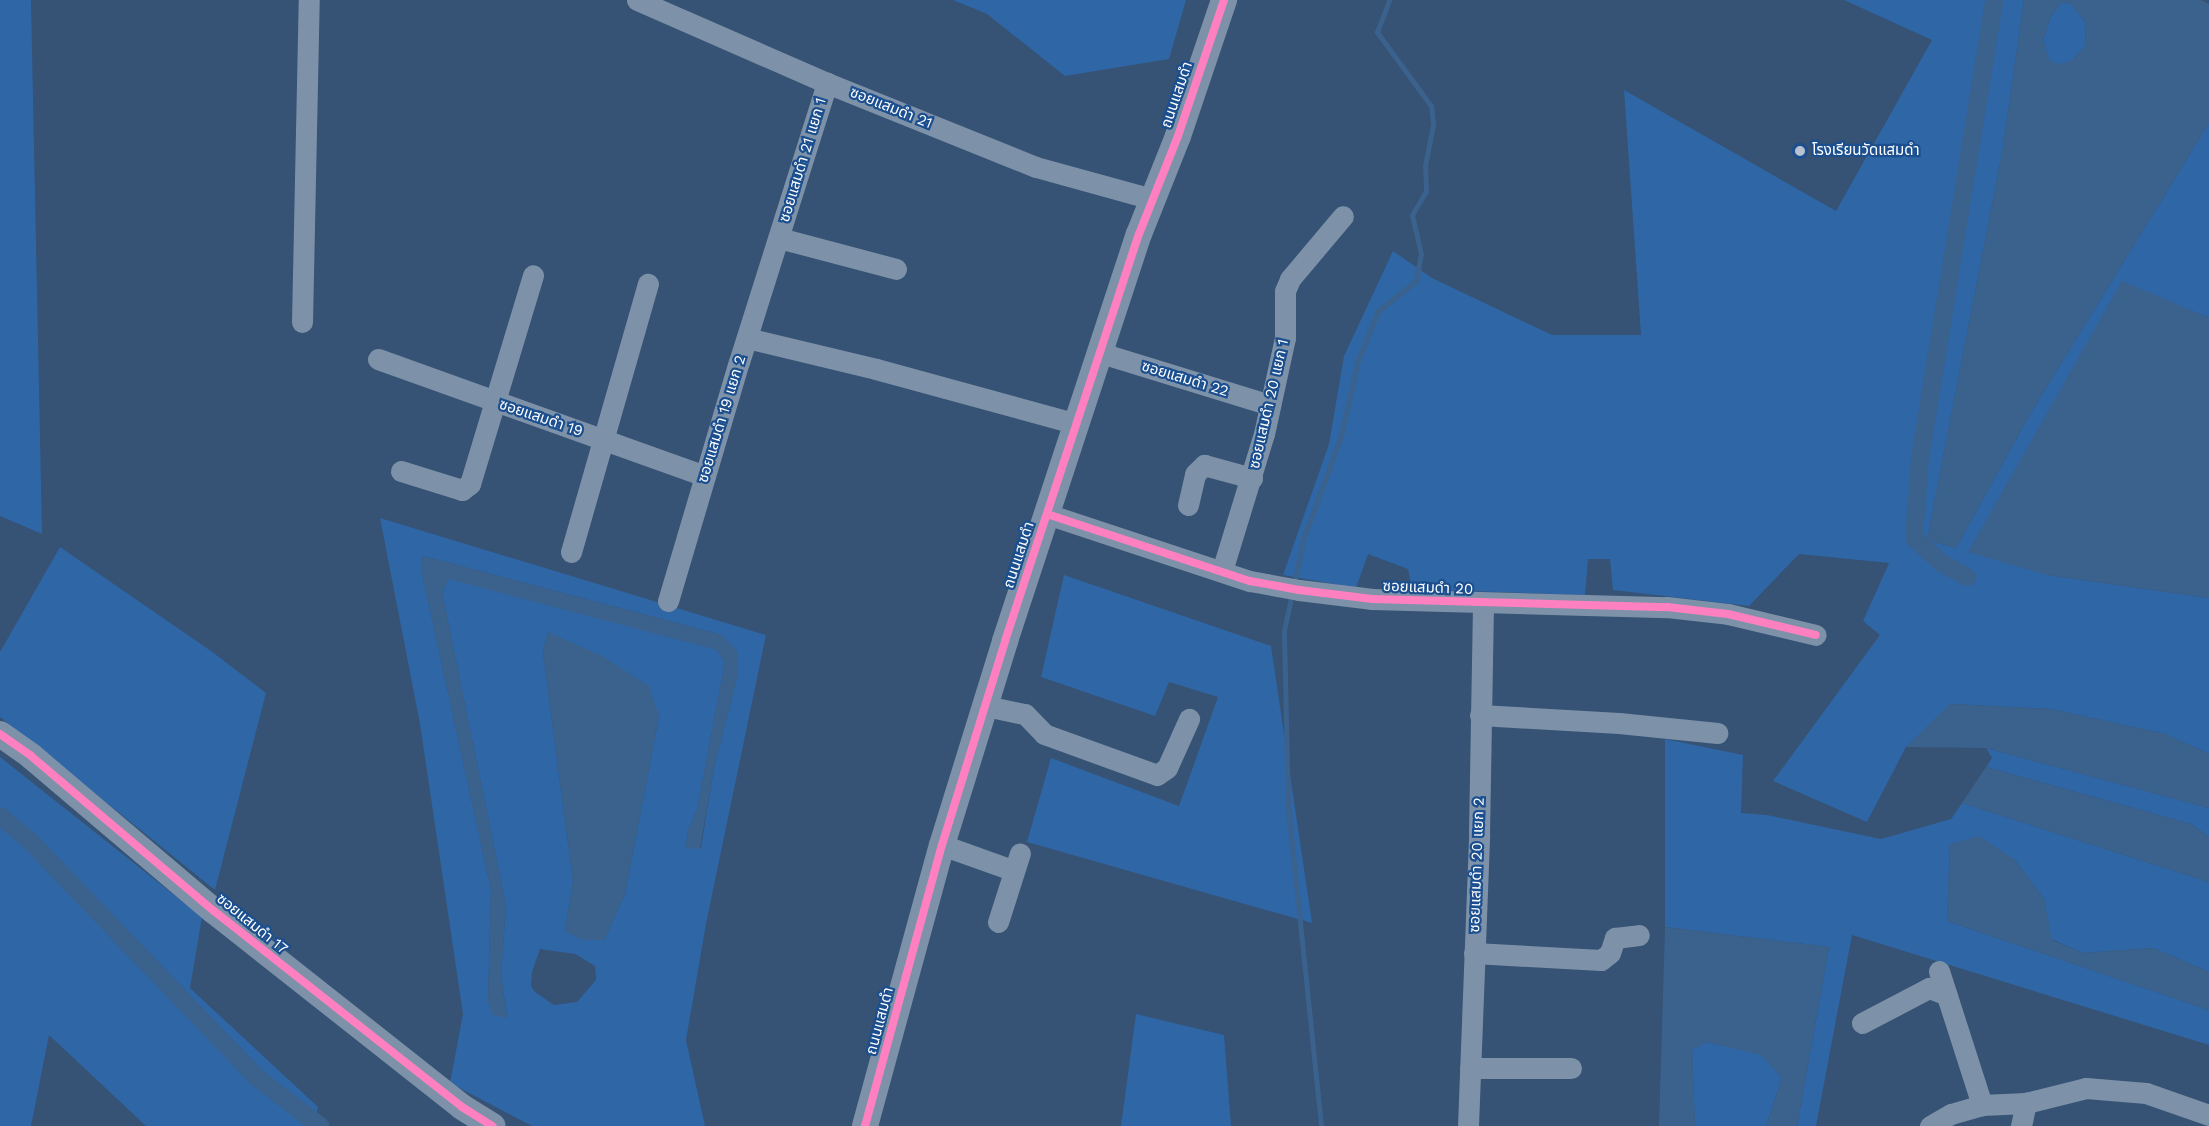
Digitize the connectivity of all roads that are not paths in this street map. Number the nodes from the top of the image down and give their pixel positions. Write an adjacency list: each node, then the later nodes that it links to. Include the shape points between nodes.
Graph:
1 (309, 0): 11 (street)
2 (637, 0): 4 (street, ซอยแสมดำ 21)
3 (1224, 0): 5 (street, ถนนแสมดำ, via 1178,136)
4 (827, 82): 5 (street, ซอยแสมดำ 21, via 1036,166); 7 (street, ซอยแสมดำ 21 แยก 1)
5 (1152, 199): 13 (street, ถนนแสมดำ)
6 (1343, 216): 16 (street, ซอยแสมดำ 20 แยก 1, via 1290,279 1285,291 1285,338)
7 (779, 238): 8 (street); 12 (street, ซอยแสมดำ 19 แยก 2)
8 (896, 269)
9 (533, 275): 15 (street)
10 (648, 284): 18 (street)
11 (302, 321)
12 (747, 338): 17 (street); 20 (street, ซอยแสมดำ 19 แยก 2)
13 (1101, 352): 16 (street, ซอยแสมดำ 22); 17 (street, ถนนแสมดำ)
14 (378, 359): 15 (street, ซอยแสมดำ 19)
15 (494, 401): 18 (street, ซอยแสมดำ 19); 19 (street, via 470,484 462,490)
16 (1270, 405): 21 (street, ซอยแสมดำ 20 แยก 1)
17 (1077, 424): 23 (street, ถนนแสมดำ)
18 (601, 439): 20 (street, ซอยแสมดำ 19); 24 (street)
19 (401, 471)
20 (705, 476): 26 (street, ซอยแสมดำ 19 แยก 2)
21 (1252, 478): 22 (street, via 1204,465 1195,474); 25 (street, ซอยแสมดำ 20 แยก 1)
22 (1188, 505)
23 (1047, 514): 25 (street, ซอยแสมดำ 20); 29 (street, ถนนแสมดำ)
24 (571, 552)
25 (1222, 571): 27 (street, ซอยแสมดำ 20, via 1290,589 1372,599)
26 (668, 601)
27 (1483, 604): 28 (street, ซอยแสมดำ 20, via 1667,607 1728,614); 30 (street, ซอยแสมดำ 20 แยก 2)
28 (1816, 635)
29 (986, 706): 31 (street, via 1025,714 1044,734 1158,775 1167,768); 34 (street, ถนนแสมดำ)
30 (1480, 715): 33 (street, via 1619,723); 37 (street, ซอยแสมดำ 20 แยก 2)
31 (1189, 719)
32 (0, 734): 46 (street, ซอยแสมดำ 17, via 214,911 462,1107)
33 (1718, 734)
34 (942, 845): 35 (street, via 1016,861); 47 (street, ถนนแสมดำ)
35 (998, 922)
36 (1639, 935): 37 (street, via 1616,938 1602,960)
37 (1474, 952): 41 (street, ซอยแสมดำ 20 แยก 2)
38 (1939, 971): 39 (street)
39 (1947, 995): 40 (street, via 1929,988); 44 (street)
40 (1862, 1023)
41 (1470, 1068): 42 (street); 48 (street, ซอยแสมดำ 20 แยก 2)
42 (1571, 1068)
43 (2026, 1103): 44 (street); 45 (street, via 2086,1088 2146,1093); 50 (street)
44 (1982, 1105): 49 (street, via 1951,1113)
45 (2209, 1115)
46 (493, 1126)
47 (865, 1126)
48 (1468, 1126)
49 (1930, 1126)
50 (2021, 1126)

